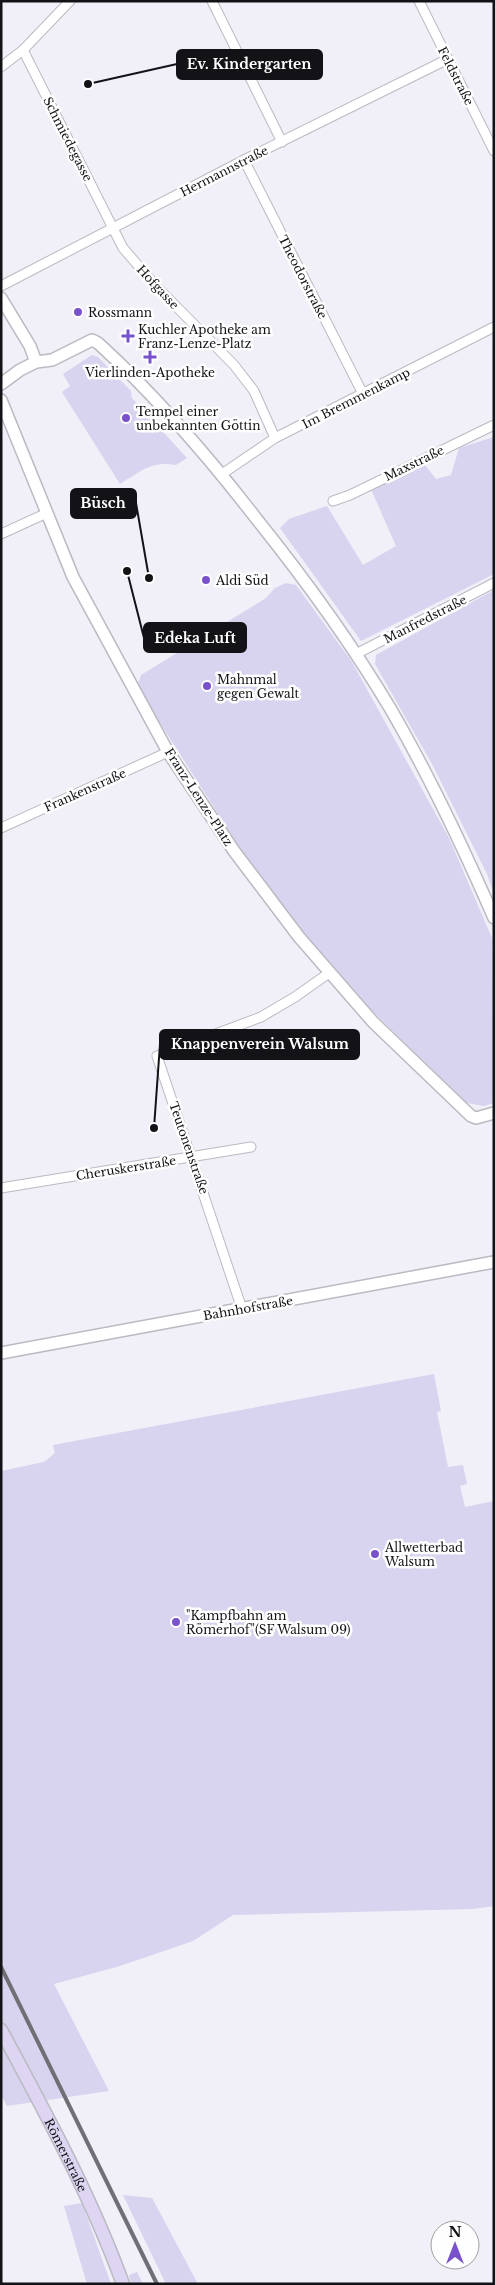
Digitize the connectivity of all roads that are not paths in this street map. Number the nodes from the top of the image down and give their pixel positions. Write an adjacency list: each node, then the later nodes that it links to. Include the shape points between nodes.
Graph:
1 (70, 1): 4 (street)
2 (212, 1): 7 (street)
3 (419, 1): 5 (street, Feldstraße)
4 (24, 50): 6 (street); 10 (street, Schmiedegasse)
5 (448, 59): 7 (street, Hermannstraße); 8 (street, Feldstraße)
6 (1, 67)
7 (282, 142): 9 (street, Hermannstraße)
8 (494, 151)
9 (244, 160): 10 (street, Hermannstraße); 16 (street, Theodorstraße)
10 (113, 229): 11 (street, Hermannstraße); 19 (street, Hofgasse, via 123,248 155,285 229,359 254,391)
11 (1, 286)
12 (1, 298): 14 (street)
13 (494, 327): 16 (street, Im Bremmenkamp)
14 (36, 362): 15 (street); 20 (street, via 52,360 89,340 95,341 143,386)
15 (1, 384)
16 (363, 394): 19 (street, Im Bremmenkamp)
17 (1, 400): 22 (street, Franz-Lenze-Platz)
18 (494, 425): 21 (street, Maxstraße)
19 (275, 438): 20 (street, Im Bremmenkamp)
20 (222, 474): 25 (street, via 297,570)
21 (333, 501)
22 (47, 513): 23 (street); 26 (street, Franz-Lenze-Platz, via 73,577)
23 (1, 534)
24 (494, 583): 25 (street, Manfredstraße)
25 (356, 654): 28 (street, via 390,709 458,836)
26 (168, 752): 27 (street, Frankenstraße); 29 (street, Franz-Lenze-Platz, via 234,851)
27 (1, 828)
28 (494, 918)
29 (329, 973): 30 (street, Franz-Lenze-Platz, via 373,1022 455,1103 476,1118); 32 (street, Teutonenstraße, via 261,1017 157,1056)
30 (494, 1114)
31 (251, 1147): 32 (street, Cheruskerstraße)
32 (192, 1157): 33 (street, Cheruskerstraße); 35 (street, Teutonenstraße)
33 (1, 1188)
34 (494, 1262): 35 (street, Bahnhofstraße)
35 (242, 1309): 36 (street, Bahnhofstraße)
36 (1, 1353)
37 (1, 2030): 38 (main road, Römerstraße, via 68,2159 111,2250)
38 (123, 2284)

